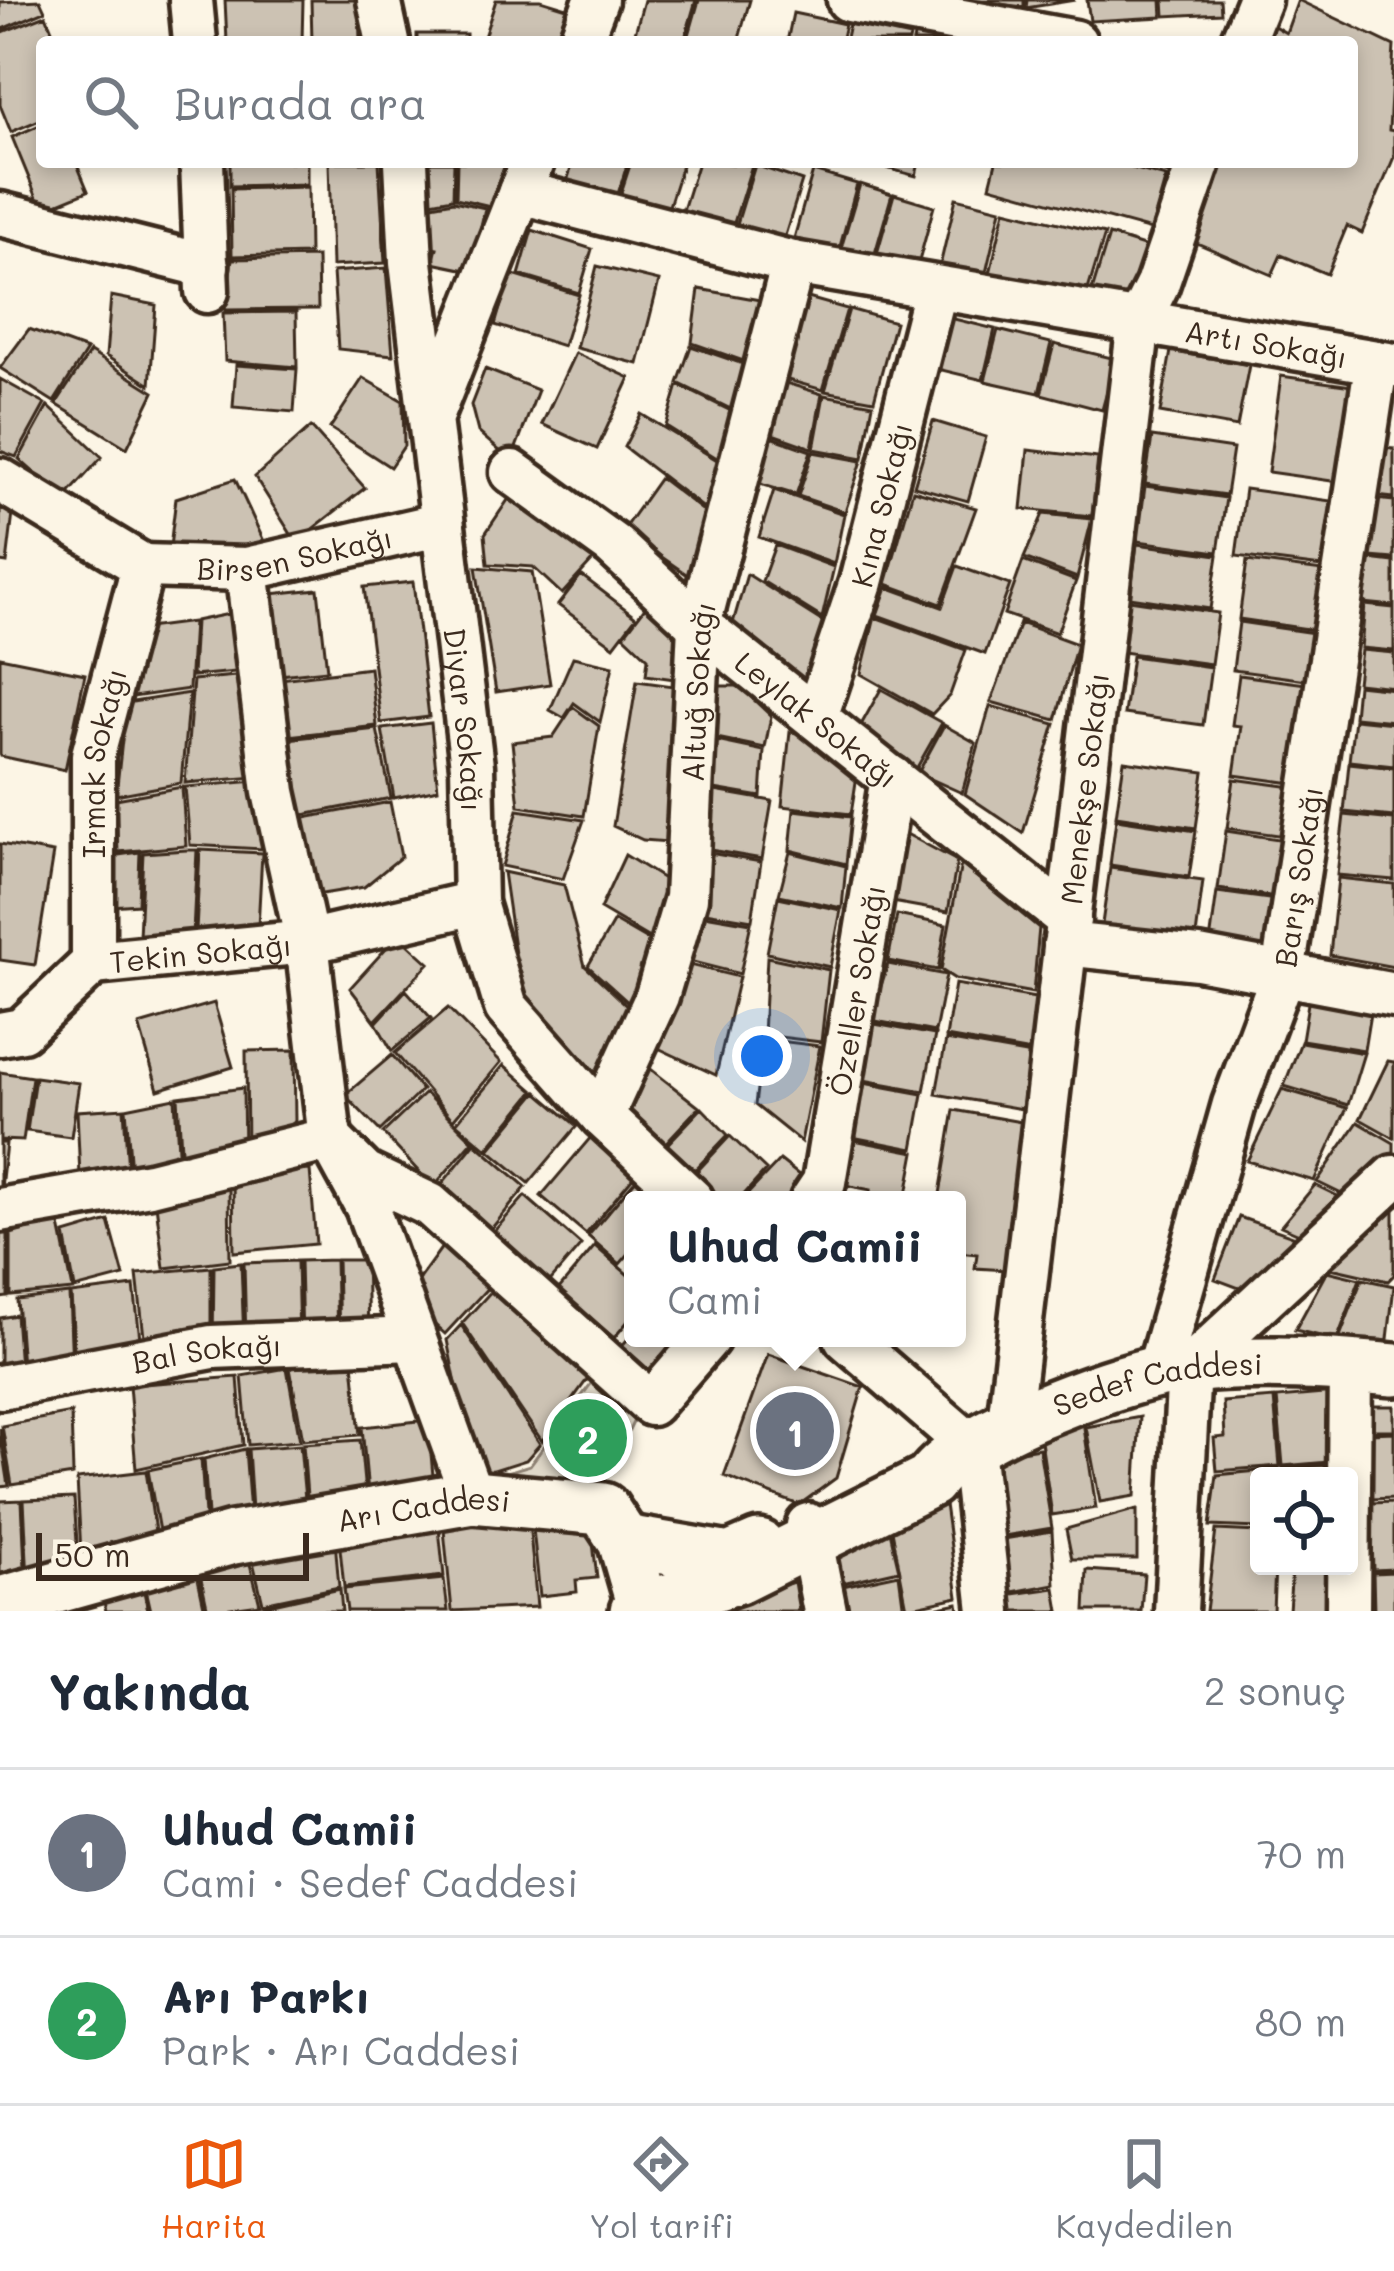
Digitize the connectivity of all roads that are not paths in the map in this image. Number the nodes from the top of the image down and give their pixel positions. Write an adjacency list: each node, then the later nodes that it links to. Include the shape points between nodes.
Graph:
1 (190, 0): 6 (street)
2 (379, 0): 7 (street)
3 (596, 0): 8 (street)
4 (849, 0): 9 (street)
5 (1259, 0): 10 (street)
6 (194, 36)
7 (387, 36)
8 (582, 36)
9 (1043, 36)
10 (1244, 36)
11 (202, 168): 15 (street, via 207,279)
12 (407, 168): 20 (street, Diyar Sokağı)
13 (1197, 168): 18 (street, Menekşe Sokağı)
14 (526, 177): 16 (street, Artı Sokağı); 20 (street)
15 (0, 214)
16 (793, 263): 17 (street, Artı Sokağı); 26 (street, Altuğ Sokağı)
17 (935, 291): 18 (street, Artı Sokağı); 27 (street, Kına Sokağı, via 861,582)
18 (1138, 321): 19 (street, Artı Sokağı); 30 (street, Menekşe Sokağı)
19 (1385, 366): 33 (street, Barış Sokağı)
20 (430, 419): 23 (street, Diyar Sokağı)
21 (512, 472): 26 (street, Leylak Sokağı, via 613,545)
22 (0, 480): 24 (street)
23 (442, 524): 25 (street, Birsen Sokağı); 29 (street, Diyar Sokağı, via 472,766)
24 (143, 566): 25 (street, Birsen Sokağı); 32 (street, Irmak Sokağı, via 93,755)
25 (247, 569): 31 (street, via 274,792)
26 (699, 625): 27 (street, Leylak Sokağı); 36 (street, Altuğ Sokağı, via 686,898 657,996)
27 (817, 714): 28 (street, Leylak Sokağı)
28 (892, 778): 30 (street, Leylak Sokağı); 40 (street, Özeller Sokağı)
29 (475, 903): 31 (street, Tekin Sokağı); 36 (street, Diyar Sokağı, via 506,1007)
30 (1067, 932): 33 (street); 48 (street, Menekşe Sokağı)
31 (307, 942): 32 (street, Tekin Sokağı); 37 (street)
32 (93, 963): 35 (street, via 22,1030)
33 (1283, 973): 34 (street); 46 (street, Barış Sokağı, via 1234,1104)
34 (1394, 995)
35 (0, 1034)
36 (602, 1116): 39 (street, Diyar Sokağı)
37 (330, 1139): 41 (street, via 150,1184); 42 (street, via 367,1207); 43 (street, via 365,1174 430,1205 651,1404)
38 (1394, 1177): 46 (street)
39 (682, 1191)
40 (818, 1191)
41 (0, 1210)
42 (414, 1339): 47 (street, Bal Sokağı, via 212,1348); 49 (street)
43 (700, 1347)
44 (857, 1347): 48 (street)
45 (1372, 1368): 46 (street, Sedef Caddesi); 57 (street)
46 (1173, 1370): 48 (street, Sedef Caddesi); 56 (street, Barış Sokağı)
47 (0, 1387)
48 (974, 1446): 50 (street, Sedef Caddesi, via 922,1466); 55 (street, Menekşe Sokağı)
49 (472, 1496): 51 (street, Arı Caddesi, via 603,1509); 52 (street, Arı Caddesi, via 233,1538)
50 (810, 1531): 51 (street, Sedef Caddesi, via 729,1559); 53 (street, Sedef Caddesi, via 738,1577); 54 (street)
51 (624, 1541): 53 (street, Sedef Caddesi)
52 (0, 1603)
53 (641, 1610)
54 (825, 1611)
55 (990, 1611)
56 (1176, 1611)
57 (1348, 1611)

